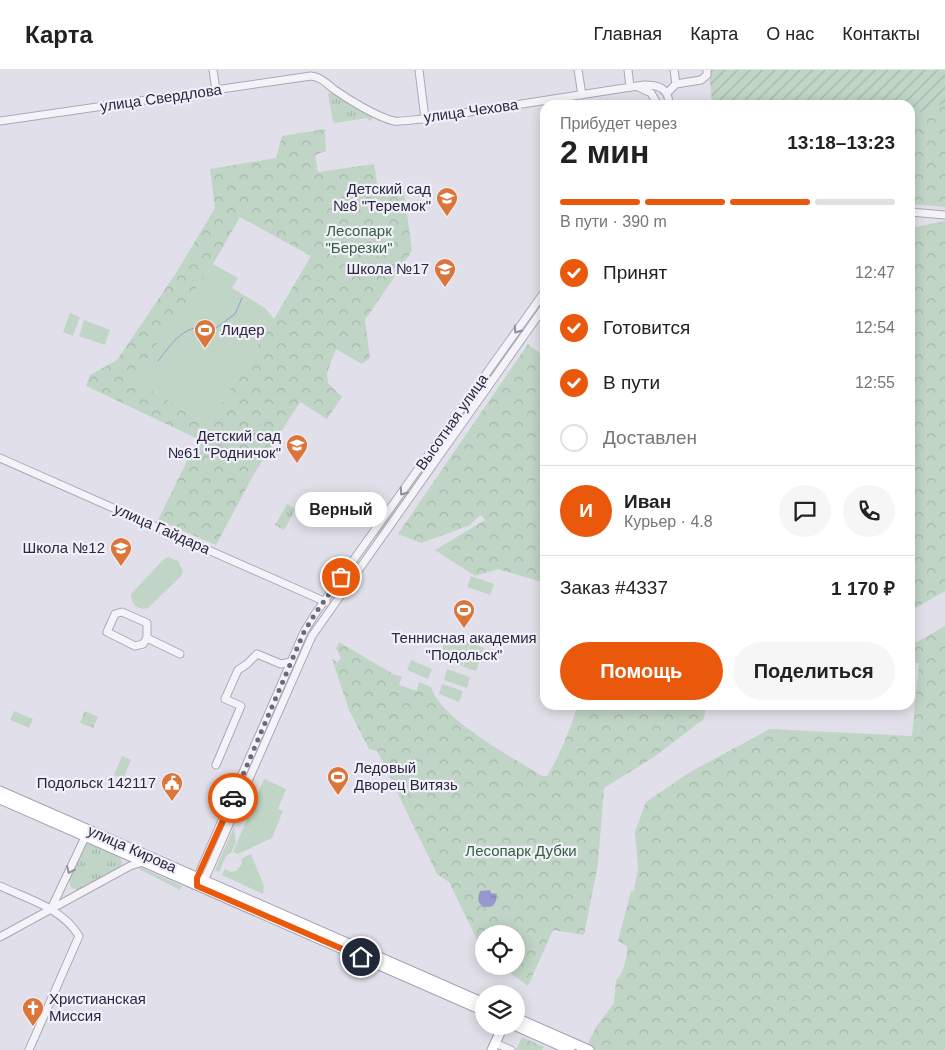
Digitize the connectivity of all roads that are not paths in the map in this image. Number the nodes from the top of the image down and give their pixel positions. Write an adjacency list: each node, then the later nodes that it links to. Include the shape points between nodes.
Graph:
1 (213, 70): 11 (street)
2 (320, 70): 8 (street)
3 (419, 70): 18 (street)
4 (578, 70): 13 (street)
5 (628, 70): 10 (street)
6 (674, 70): 9 (street)
7 (707, 70): 9 (street, via 701,80)
8 (321, 79): 11 (street, улица Свердлова, via 311,76); 18 (street, улица Чехова, via 334,90 388,119)
9 (676, 84): 12 (street)
10 (630, 86): 12 (street, улица Чехова, via 652,85); 13 (street, улица Чехова); 15 (street, via 651,93)
11 (216, 90): 19 (street, улица Свердлова)
12 (667, 92): 16 (street)
13 (582, 95): 14 (street, улица Чехова)
14 (549, 100)
15 (655, 100)
16 (668, 100)
17 (540, 101): 18 (street, улица Чехова)
18 (425, 119)
19 (0, 121)
20 (915, 212): 21 (street)
21 (945, 215)
22 (540, 298): 25 (street, Высотная улица, one-way to 25)
23 (540, 313): 26 (street, Высотная улица)
24 (0, 458): 28 (street, улица Гайдара)
25 (359, 552): 26 (street); 28 (street, Высотная улица)
26 (366, 557): 27 (street, Высотная улица)
27 (338, 598): 28 (street); 29 (street, Высотная улица)
28 (324, 602): 29 (street); 32 (street, Высотная улица, via 304,632)
29 (325, 616): 33 (street, Высотная улица)
30 (147, 638): 30 (street, via 143,644 135,646 107,632 116,614 122,612 146,623); 31 (street)
31 (180, 654)
32 (291, 662): 33 (street, Высотная улица); 34 (street, via 281,664 257,654 238,670 226,699 241,706)
33 (286, 685): 42 (street, Высотная улица)
34 (216, 765)
35 (0, 791): 37 (main road, улица Кирова)
36 (0, 800): 37 (main road, улица Кирова)
37 (86, 833): 38 (main road, улица Кирова); 39 (main road, улица Кирова); 44 (street, one-way to 44)
38 (120, 844): 39 (street); 42 (main road, улица Кирова)
39 (126, 855): 40 (main road, улица Кирова); 41 (street)
40 (142, 862): 41 (street); 42 (main road, улица Кирова)
41 (121, 871): 44 (street)
42 (200, 882): 46 (main road, улица Кирова); 47 (main road, улица Кирова)
43 (0, 886): 44 (street)
44 (51, 910): 45 (street); 52 (street, via 73,926 79,936)
45 (0, 937)
46 (475, 1000)
47 (475, 1007)
48 (525, 1022): 55 (main road)
49 (525, 1030): 54 (main road)
50 (499, 1035): 51 (main road)
51 (494, 1047): 53 (street)
52 (29, 1050)
53 (511, 1050)
54 (570, 1050)
55 (589, 1050)

